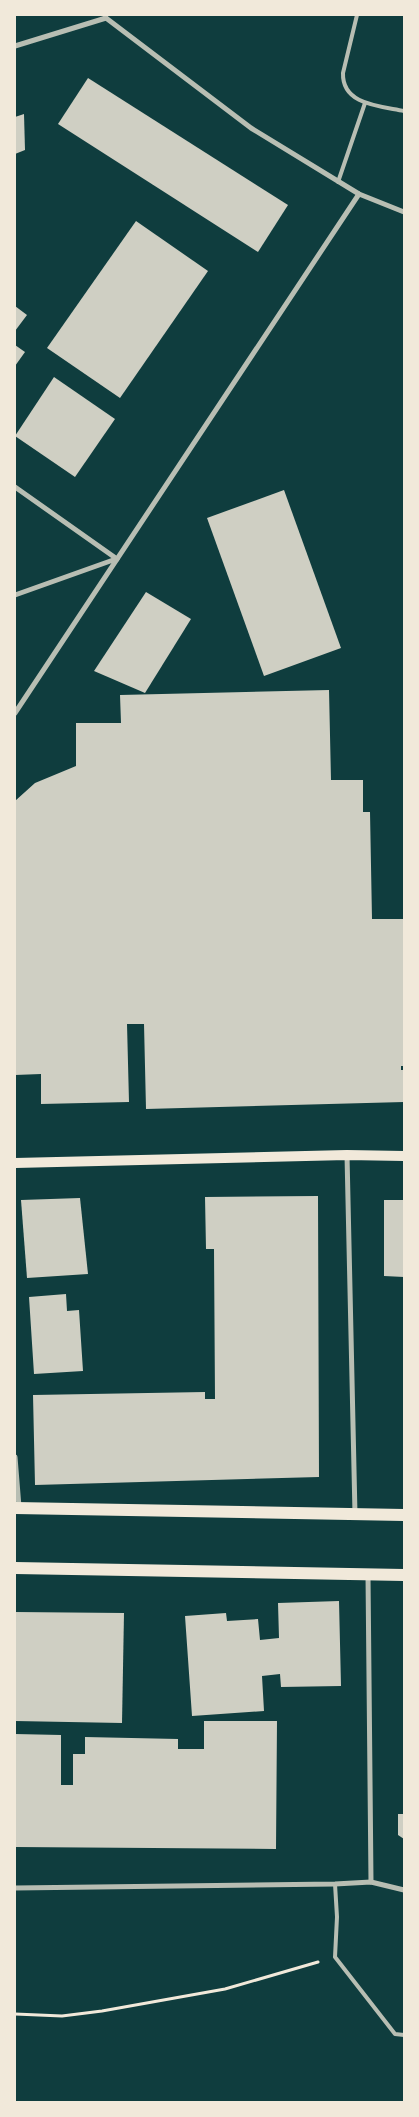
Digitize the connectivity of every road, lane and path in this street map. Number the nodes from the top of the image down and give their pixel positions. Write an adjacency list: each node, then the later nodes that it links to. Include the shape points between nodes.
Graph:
1 (357, 15): 4 (lane, via 343,82 353,98)
2 (105, 16): 3 (street); 6 (street, via 251,128)
3 (15, 46)
4 (365, 103): 5 (lane); 6 (lane)
5 (404, 111)
6 (338, 182): 7 (street)
7 (359, 194): 8 (street); 10 (street)
8 (404, 212)
9 (15, 487): 10 (street)
10 (117, 559): 11 (street); 12 (street)
11 (15, 596)
12 (15, 713)
13 (348, 1155): 14 (main road); 15 (main road); 18 (street)
14 (404, 1156)
15 (15, 1163)
16 (15, 1457): 17 (street)
17 (17, 1508): 18 (main road)
18 (355, 1514): 19 (main road)
19 (404, 1515)
20 (15, 1568): 21 (main road)
21 (368, 1574): 22 (main road); 23 (street)
22 (404, 1575)
23 (371, 1882): 24 (street); 26 (street)
24 (335, 1884): 25 (street); 27 (lane)
25 (15, 1888)
26 (404, 1890)
27 (335, 1957): 28 (path, via 225,1989 62,2016); 29 (lane, via 396,2034)
28 (15, 2014)
29 (404, 2035)

